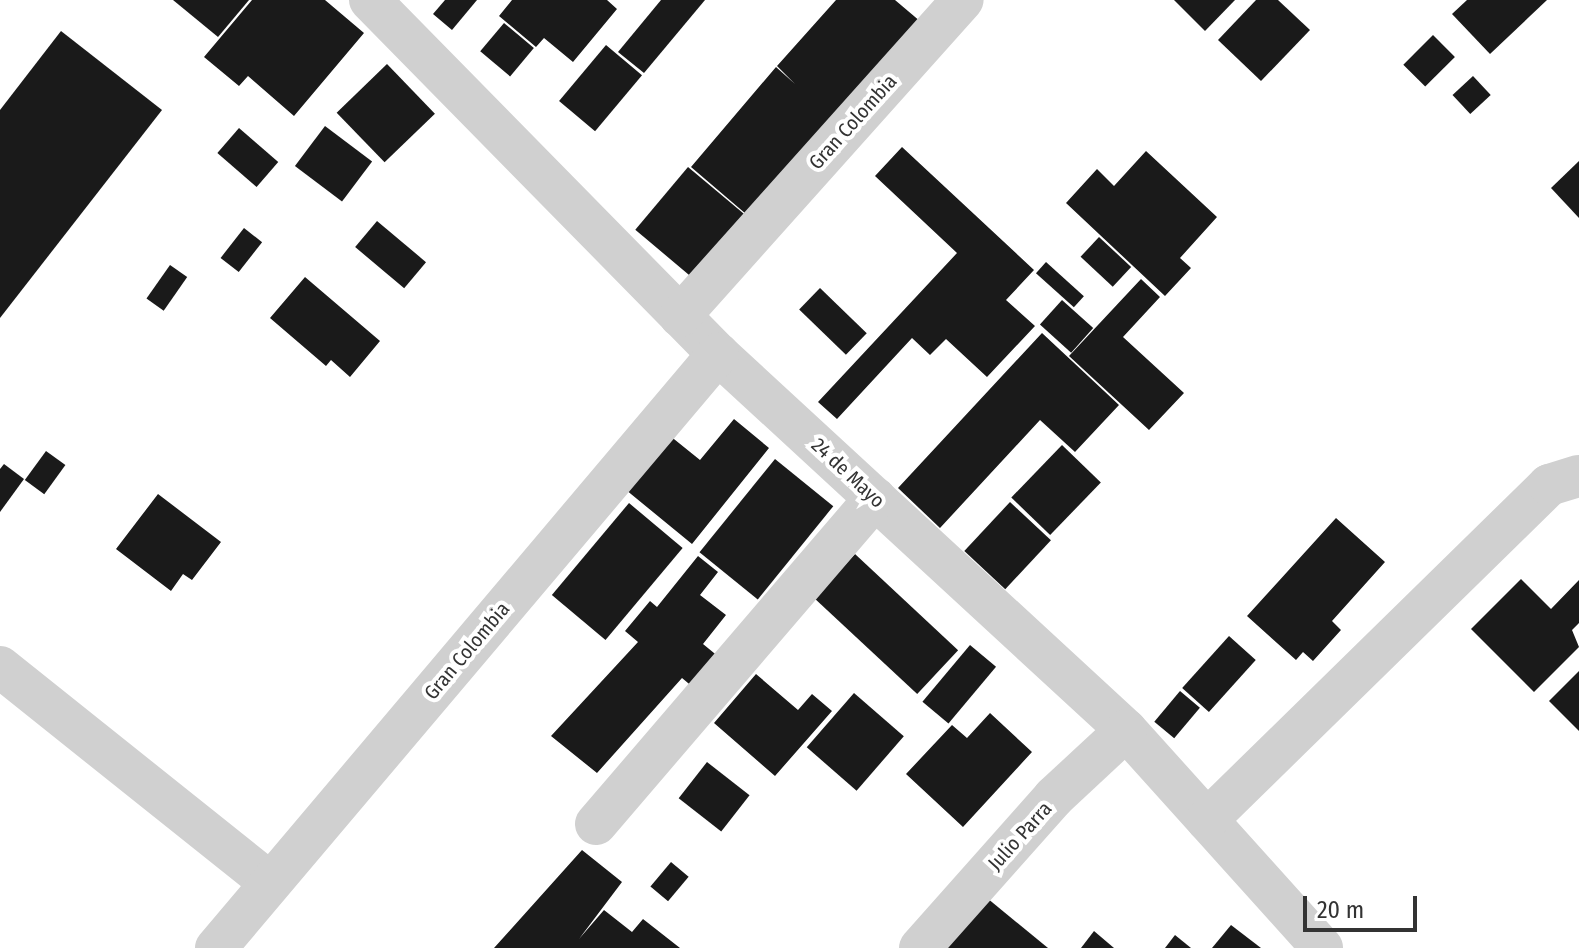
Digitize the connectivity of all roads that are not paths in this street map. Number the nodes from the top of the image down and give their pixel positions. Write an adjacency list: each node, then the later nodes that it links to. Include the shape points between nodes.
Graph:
1 (370, 0): 3 (street, 24 de Mayo)
2 (963, 0): 3 (street, Gran Colombia)
3 (680, 316): 4 (street, 24 de Mayo)
4 (718, 354): 6 (street, 24 de Mayo); 11 (street, Gran Colombia)
5 (1579, 476): 9 (street, via 1549,485)
6 (875, 498): 8 (street, 24 de Mayo); 10 (street)
7 (0, 667): 11 (street)
8 (1126, 730): 9 (street, 24 de Mayo); 13 (street, Julio Parra, via 1054,797)
9 (1207, 820): 14 (street, 24 de Mayo)
10 (596, 824)
11 (269, 882): 12 (street, Gran Colombia)
12 (216, 948)
13 (920, 948)
14 (1322, 948)

